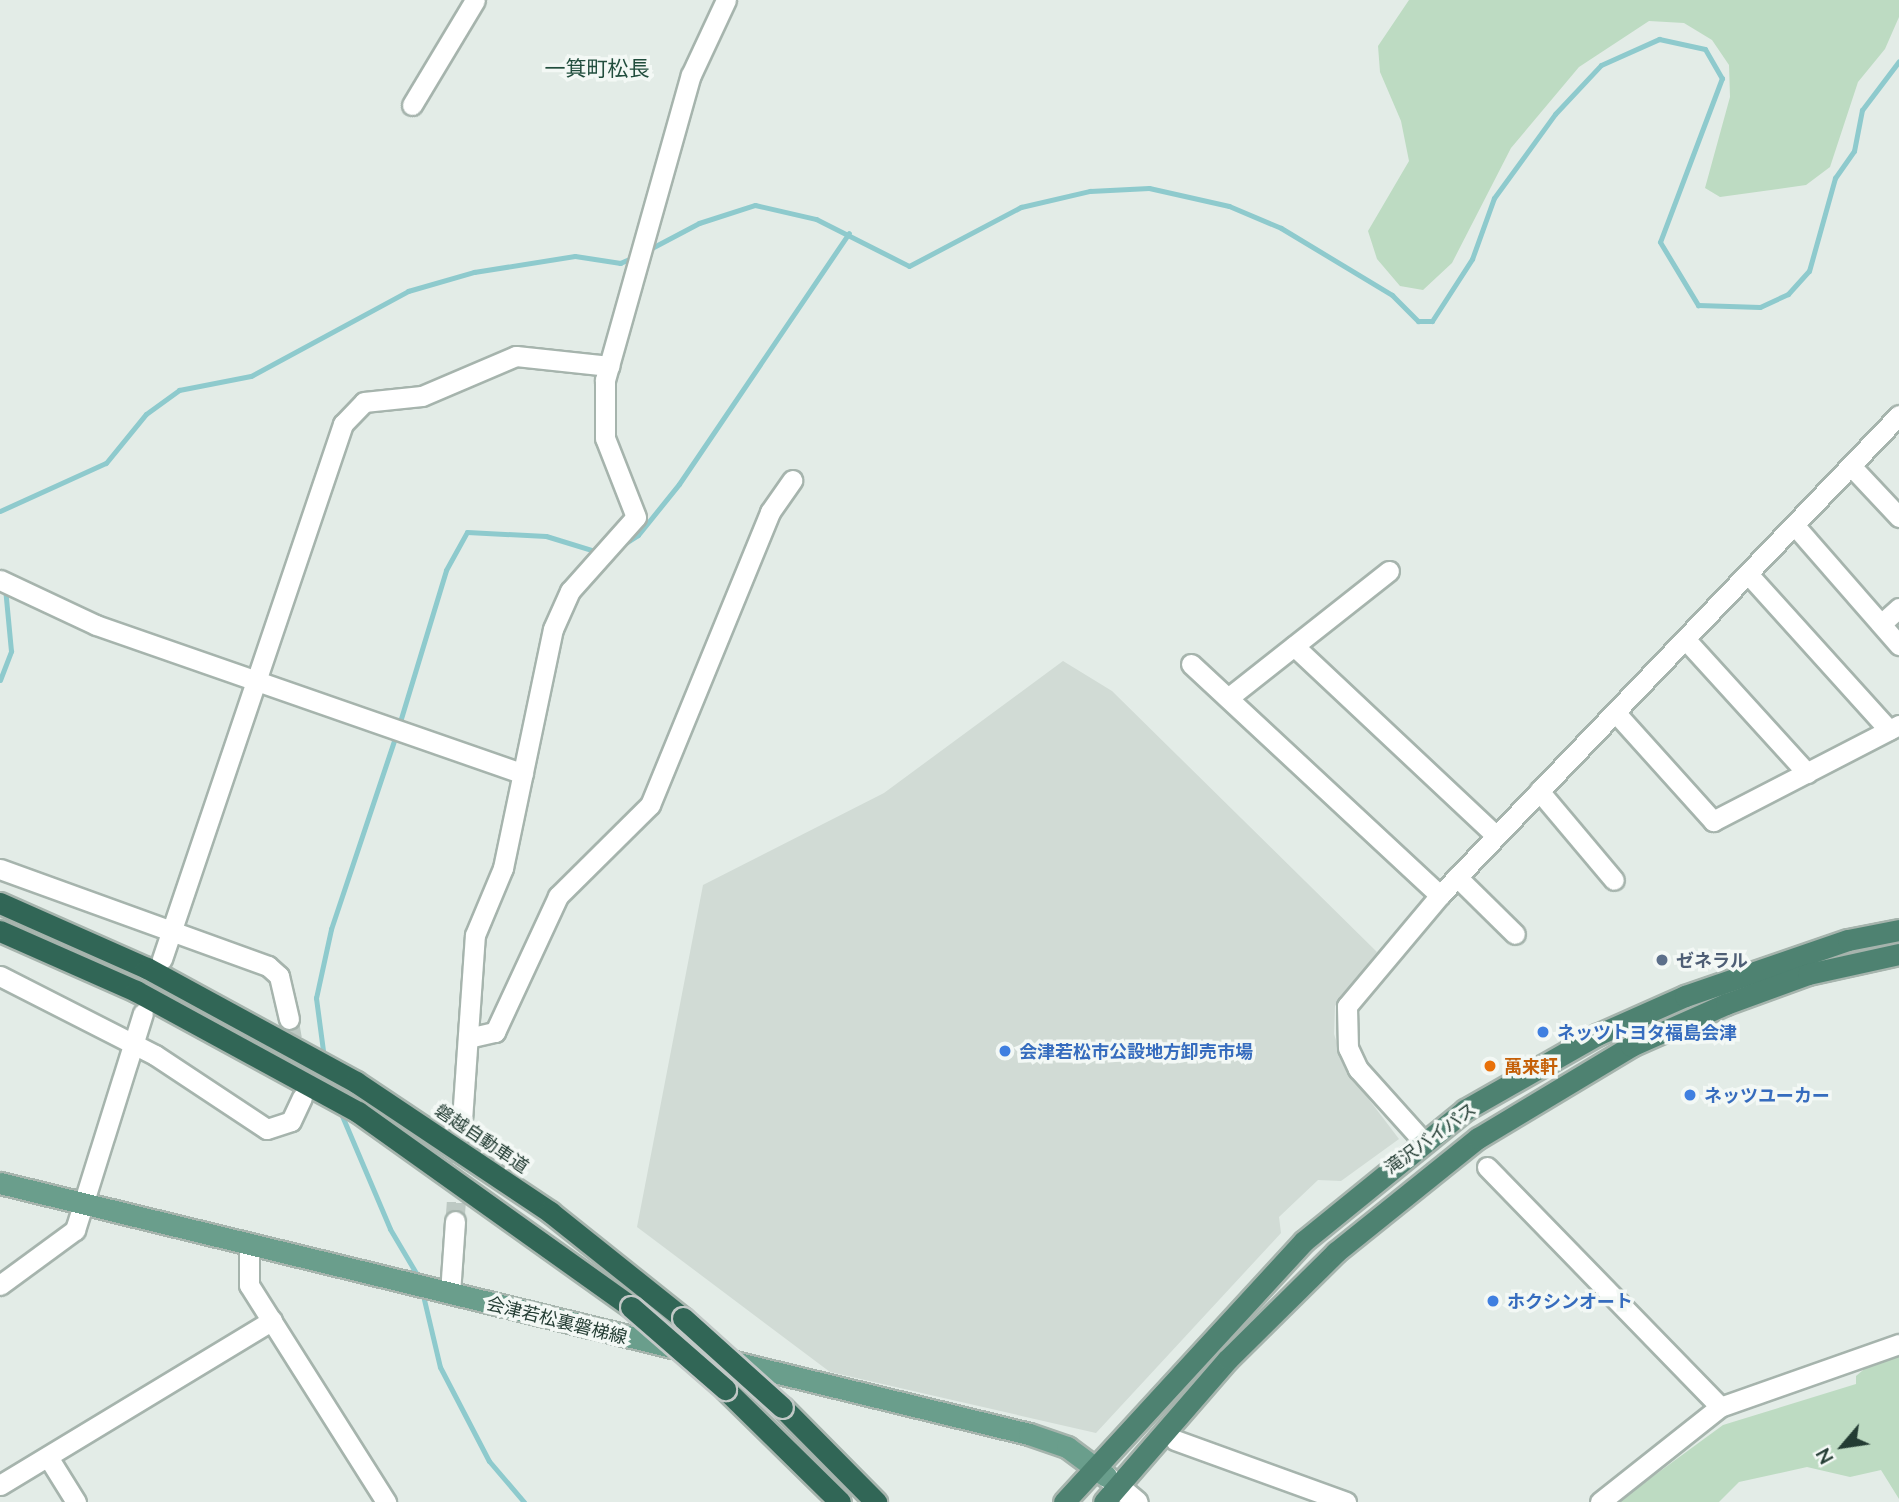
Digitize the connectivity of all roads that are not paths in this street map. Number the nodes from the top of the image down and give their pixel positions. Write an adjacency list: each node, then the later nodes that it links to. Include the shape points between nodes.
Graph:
1 (474, 0): 3 (street)
2 (726, 0): 4 (street, via 691,75)
3 (412, 105)
4 (609, 366): 19 (street, via 516,356 422,396 364,402 343,424); 24 (street, via 601,411 605,438 636,517 570,591 553,629)
5 (1899, 415): 6 (street)
6 (1852, 467): 8 (street); 9 (street)
7 (792, 480): 41 (street, via 770,512 650,805 558,896 495,1032)
8 (1899, 517)
9 (1796, 527): 11 (street); 14 (street)
10 (1389, 571): 17 (street)
11 (1749, 575): 15 (street); 22 (street)
12 (0, 580): 19 (street, via 96,625)
13 (1899, 608): 14 (street)
14 (1881, 624): 16 (street)
15 (1686, 640): 21 (street); 23 (street)
16 (1899, 645)
17 (1294, 646): 20 (street); 26 (street)
18 (1191, 664): 20 (street)
19 (256, 683): 24 (street); 34 (street)
20 (1228, 698): 30 (street)
21 (1615, 712): 23 (street, via 1713,821); 25 (street)
22 (1894, 728): 23 (street)
23 (1807, 773)
24 (523, 774): 41 (street, via 503,868 475,935)
25 (1539, 791): 26 (street); 29 (street)
26 (1496, 836): 28 (street)
27 (0, 869): 34 (street)
28 (1457, 877): 30 (street); 35 (street)
29 (1614, 880)
30 (1440, 895): 45 (street, via 1347,1006 1345,1021 1358,1069)
31 (0, 903): 63 (highway, 磐越自動車道, bridge, via 134,962 301,1049 550,1212 683,1318 782,1407)
32 (1899, 930): 45 (highway, 滝沢バイパス, via 1727,980 1597,1035)
33 (0, 931): 43 (highway, via 136,991)
34 (171, 931): 37 (street); 40 (street, via 268,967 279,976)
35 (1515, 934)
36 (1899, 954): 58 (highway, 滝沢バイパス, via 1808,974 1726,1004 1631,1046 1478,1138 1336,1252)
37 (162, 959)
38 (0, 976): 42 (street)
39 (143, 1013): 42 (street)
40 (289, 1019)
41 (468, 1038): 44 (street)
42 (134, 1043): 43 (street, via 267,1129 291,1121); 48 (street)
43 (304, 1089): 62 (highway, bridge, via 358,1112 631,1307 725,1389)
44 (462, 1120)
45 (1422, 1140): 58 (highway, 滝沢バイパス, via 1304,1241)
46 (1488, 1167): 55 (street)
47 (0, 1183): 48 (main road, 会津若松裏磐梯線)
48 (82, 1205): 50 (main road, 会津若松裏磐梯線); 51 (street, via 71,1234)
49 (455, 1221): 52 (street)
50 (249, 1245): 52 (main road, 会津若松裏磐梯線); 53 (street, via 246,1277)
51 (0, 1285)
52 (450, 1293): 58 (main road, 会津若松裏磐梯線, via 1028,1434)
53 (272, 1320): 57 (street); 61 (street)
54 (1899, 1344): 55 (street)
55 (1720, 1407): 67 (street)
56 (1175, 1440): 66 (street)
57 (48, 1457): 59 (street); 60 (street)
58 (1106, 1483): 64 (highway, 滝沢バイパス); 65 (street)
59 (0, 1485)
60 (76, 1502)
61 (386, 1502)
62 (840, 1502)
63 (876, 1502)
64 (1064, 1502)
65 (1137, 1502)
66 (1346, 1502)
67 (1600, 1502)

